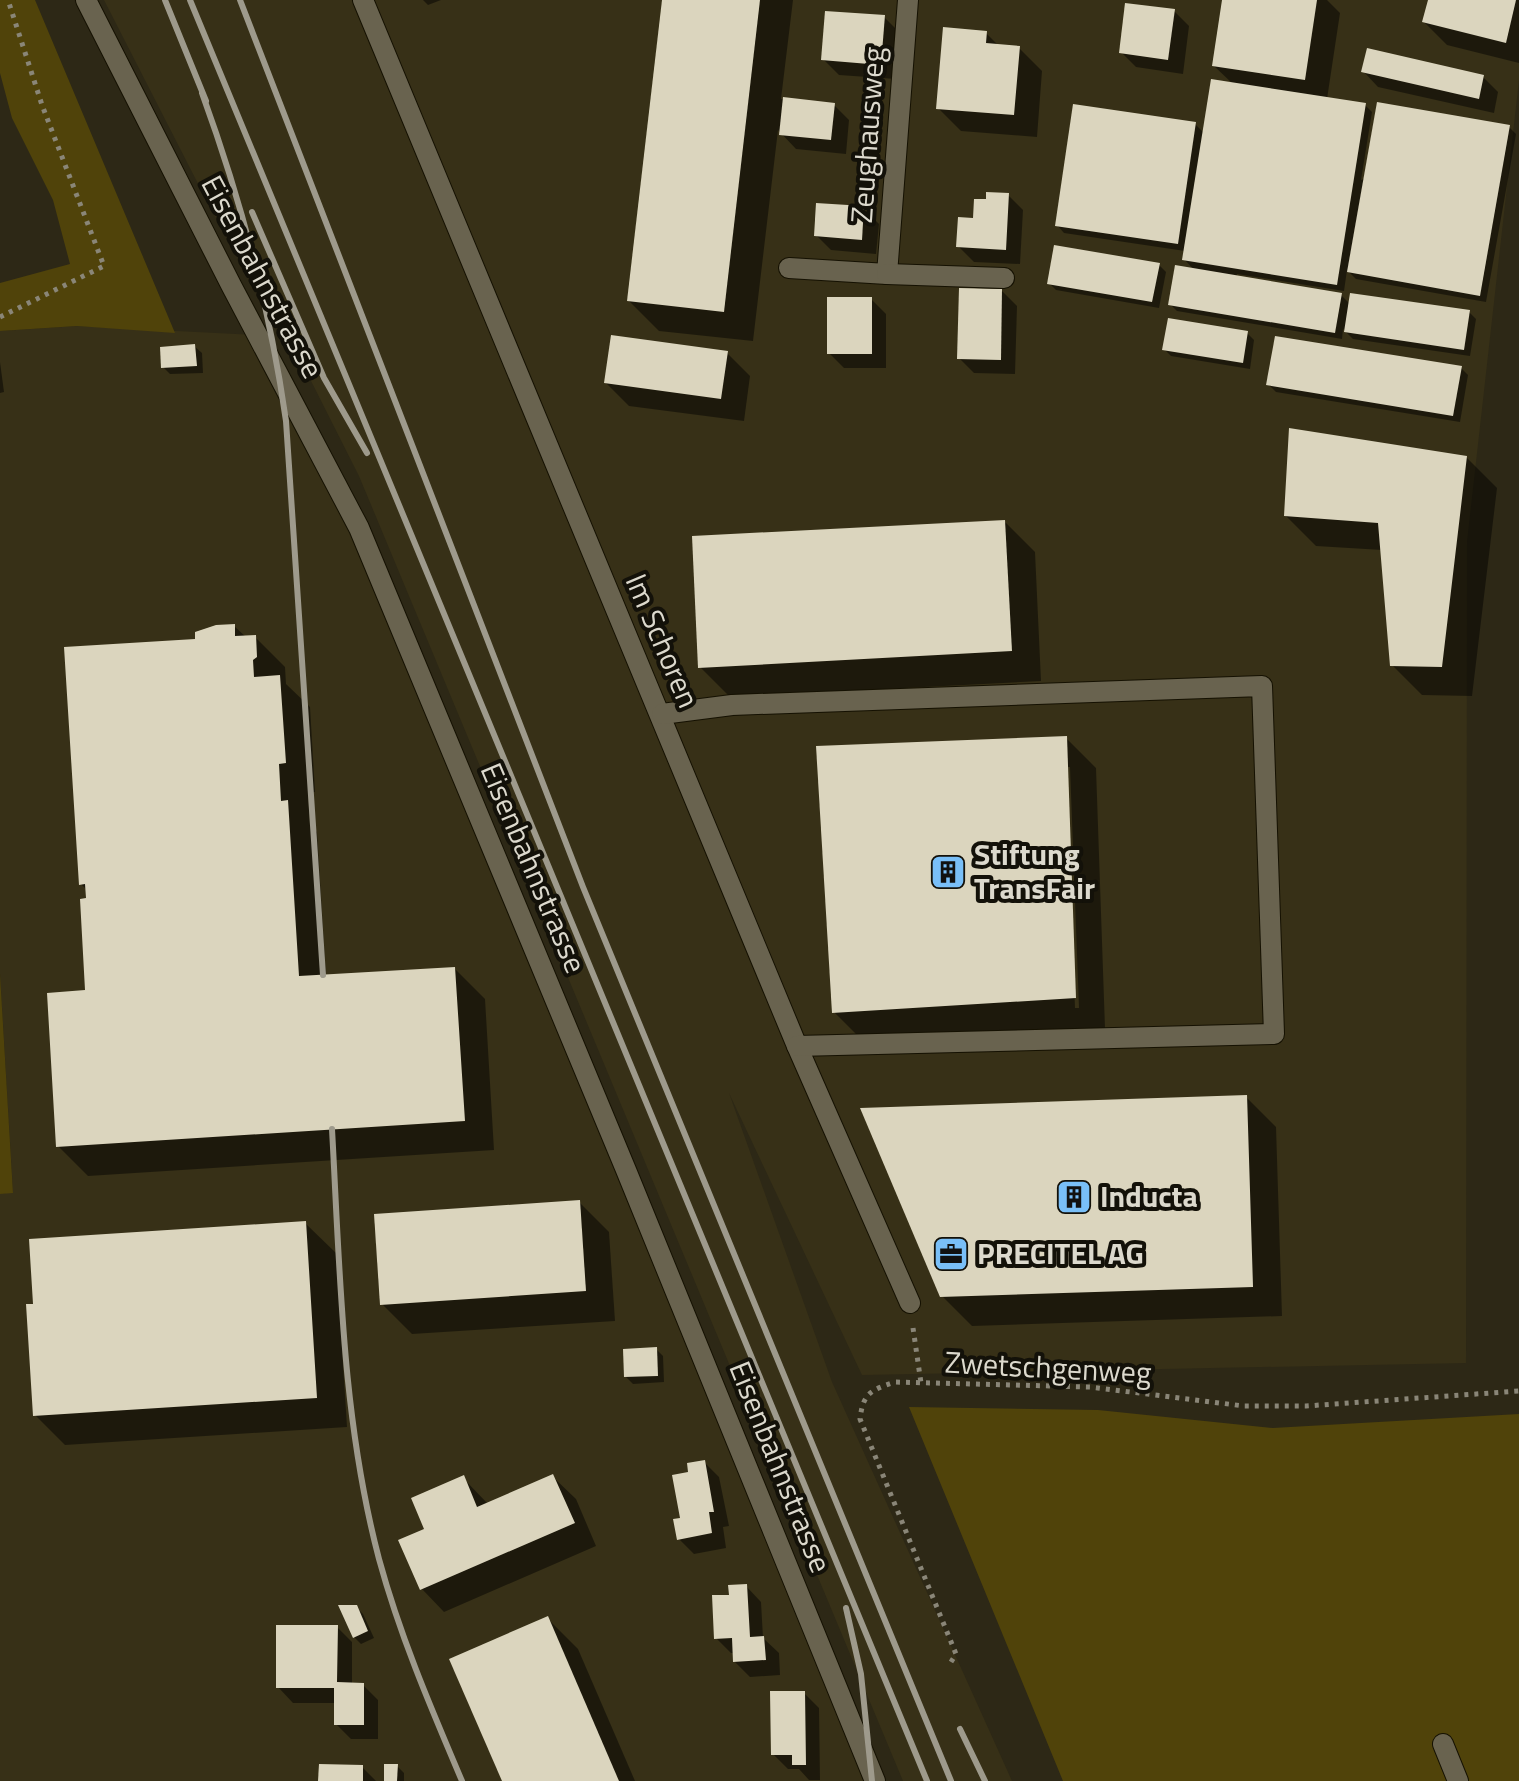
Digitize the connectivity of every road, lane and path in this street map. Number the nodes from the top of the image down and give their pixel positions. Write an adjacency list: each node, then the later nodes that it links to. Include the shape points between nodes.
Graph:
1 (8, 0): 8 (path, via 104,266)
2 (86, 0): 16 (street, Eisenbahnstrasse, via 359,528)
3 (363, 0): 9 (street, Im Schoren)
4 (908, 0): 6 (street, Zeughausweg)
5 (789, 268): 6 (street)
6 (887, 274): 7 (street)
7 (1004, 278)
8 (0, 317)
9 (662, 714): 10 (street, Im Schoren); 10 (street, via 732,705 1262,686 1274,1034)
10 (797, 1046): 11 (street, Im Schoren)
11 (910, 1303): 12 (path)
12 (921, 1383): 13 (path, Zwetschgenweg, via 1090,1387 1244,1406); 14 (path, Zwetschgenweg, via 895,1382 872,1389 862,1403 860,1419 956,1654)
13 (1519, 1391)
14 (951, 1662)
15 (1443, 1744): 17 (street)
16 (875, 1781)
17 (1458, 1781)

